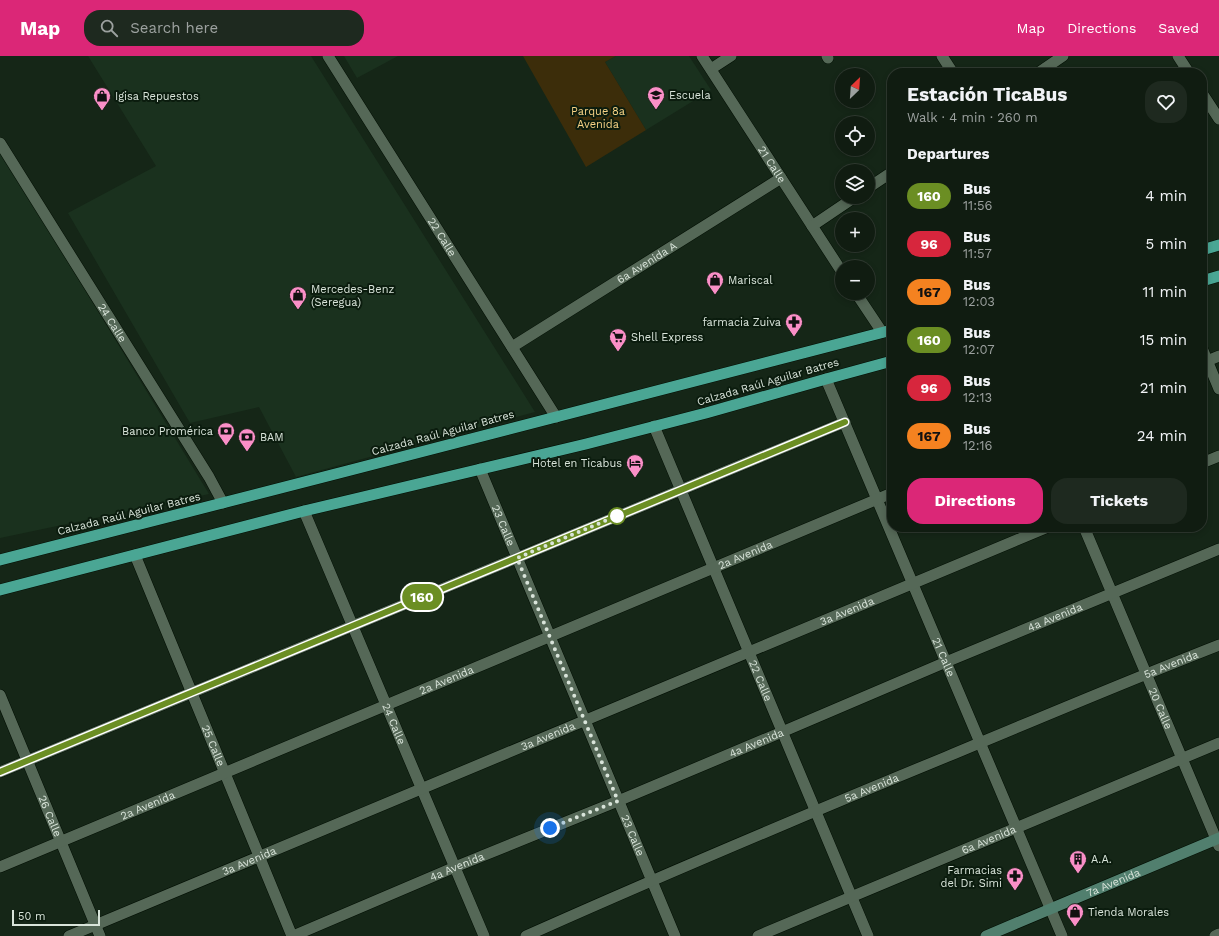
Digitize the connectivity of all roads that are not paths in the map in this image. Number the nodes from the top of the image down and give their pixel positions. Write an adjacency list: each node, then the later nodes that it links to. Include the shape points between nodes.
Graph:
1 (328, 56): 26 (street, 22 Calle)
2 (702, 56): 10 (street, 21 Calle)
3 (731, 56): 10 (street)
4 (943, 56): 7 (street)
5 (1063, 56): 8 (street)
6 (1178, 56): 9 (street)
7 (950, 68)
8 (1045, 68)
9 (1186, 68)
10 (711, 69): 15 (street, 21 Calle)
11 (1207, 101): 12 (street)
12 (1219, 119)
13 (0, 143): 42 (street, 24 Calle)
14 (887, 175): 16 (street)
15 (781, 178): 18 (street, 21 Calle); 26 (street, 6a Avenida A)
16 (875, 183)
17 (845, 204): 18 (street)
18 (812, 226): 21 (street, 21 Calle)
19 (1219, 245): 20 (highway)
20 (1207, 249)
21 (835, 261)
22 (1219, 276): 23 (highway)
23 (1207, 280)
24 (862, 300): 25 (street)
25 (887, 331): 33 (highway, Calzada Raúl Aguilar Batres)
26 (512, 347): 33 (street, 22 Calle)
27 (1219, 356): 28 (street)
28 (1207, 361)
29 (887, 363): 31 (highway, Calzada Raúl Aguilar Batres)
30 (1207, 366): 32 (street)
31 (826, 379): 34 (street, 21 Calle); 35 (highway, Calzada Raúl Aguilar Batres)
32 (1219, 389)
33 (556, 417): 42 (highway, Calzada Raúl Aguilar Batres)
34 (845, 422): 39 (street); 41 (street, 21 Calle)
35 (654, 426): 38 (highway, Calzada Raúl Aguilar Batres); 39 (street, 22 Calle)
36 (1219, 456): 37 (street)
37 (1207, 461)
38 (480, 469): 43 (highway, Calzada Raúl Aguilar Batres); 50 (street, 23 Calle)
39 (681, 490): 50 (street); 52 (street, 22 Calle)
40 (887, 495): 41 (street, 2a Avenida)
41 (877, 499): 44 (street, 21 Calle); 52 (street, 2a Avenida)
42 (223, 503): 51 (highway, Calzada Raúl Aguilar Batres)
43 (304, 511): 49 (highway, Calzada Raúl Aguilar Batres); 56 (street, 24 Calle)
44 (887, 523)
45 (891, 532): 53 (street, 21 Calle)
46 (1036, 532): 53 (street, 3a Avenida)
47 (1086, 532): 55 (street, 20 Calle)
48 (1219, 549): 55 (street, 4a Avenida)
49 (135, 555): 54 (highway, Calzada Raúl Aguilar Batres); 62 (street, 25 Calle)
50 (517, 558): 56 (street); 57 (street, 23 Calle)
51 (0, 560)
52 (714, 568): 57 (street, 2a Avenida); 59 (street, 22 Calle)
53 (913, 584): 59 (street, 3a Avenida); 60 (street, 21 Calle)
54 (0, 590)
55 (1112, 593): 60 (street, 4a Avenida); 61 (street, 20 Calle)
56 (353, 626): 62 (street); 64 (street, 24 Calle)
57 (550, 637): 64 (street, 2a Avenida); 65 (street, 23 Calle)
58 (1219, 646): 61 (street, 5a Avenida)
59 (749, 652): 65 (street, 3a Avenida); 66 (street, 22 Calle)
60 (946, 662): 66 (street, 4a Avenida); 67 (street, 21 Calle)
61 (1146, 673): 67 (street, 5a Avenida); 69 (street, 20 Calle)
62 (192, 693): 70 (street); 72 (street, 25 Calle)
63 (0, 695): 70 (street, 26 Calle)
64 (386, 705): 72 (street, 2a Avenida); 73 (street, 24 Calle)
65 (585, 721): 73 (street, 3a Avenida); 74 (street, 23 Calle)
66 (782, 732): 74 (street, 4a Avenida); 75 (street, 22 Calle)
67 (980, 742): 75 (street, 5a Avenida); 76 (street, 21 Calle)
68 (1219, 743): 69 (street, 6a Avenida)
69 (1182, 758): 76 (street, 6a Avenida); 77 (street, 20 Calle)
70 (27, 761): 71 (street); 78 (street, 26 Calle)
71 (0, 772)
72 (225, 773): 78 (street, 2a Avenida); 79 (street, 25 Calle)
73 (422, 789): 79 (street, 3a Avenida); 81 (street, 24 Calle)
74 (618, 801): 81 (street, 4a Avenida); 82 (street, 23 Calle)
75 (816, 811): 82 (street, 5a Avenida); 83 (street, 22 Calle)
76 (1016, 828): 83 (street, 6a Avenida); 84 (street, 21 Calle)
77 (1218, 841): 84 (main road, 7a Avenida)
78 (61, 842): 80 (street, 2a Avenida); 85 (street, 26 Calle)
79 (260, 857): 85 (street, 3a Avenida); 89 (street, 25 Calle)
80 (0, 867)
81 (455, 867): 89 (street, 4a Avenida); 90 (street, 24 Calle)
82 (652, 880): 91 (street, 5a Avenida); 92 (street, 23 Calle)
83 (851, 897): 93 (street, 6a Avenida); 94 (street, 22 Calle)
84 (1050, 908): 95 (main road, 7a Avenida); 96 (street, 21 Calle)
85 (96, 925): 87 (street, 3a Avenida); 88 (street, 26 Calle)
86 (1219, 934): 97 (street)
87 (69, 936)
88 (100, 936)
89 (293, 936)
90 (484, 936)
91 (526, 936)
92 (675, 936)
93 (758, 936)
94 (868, 936)
95 (986, 936)
96 (1062, 936)
97 (1215, 936)

